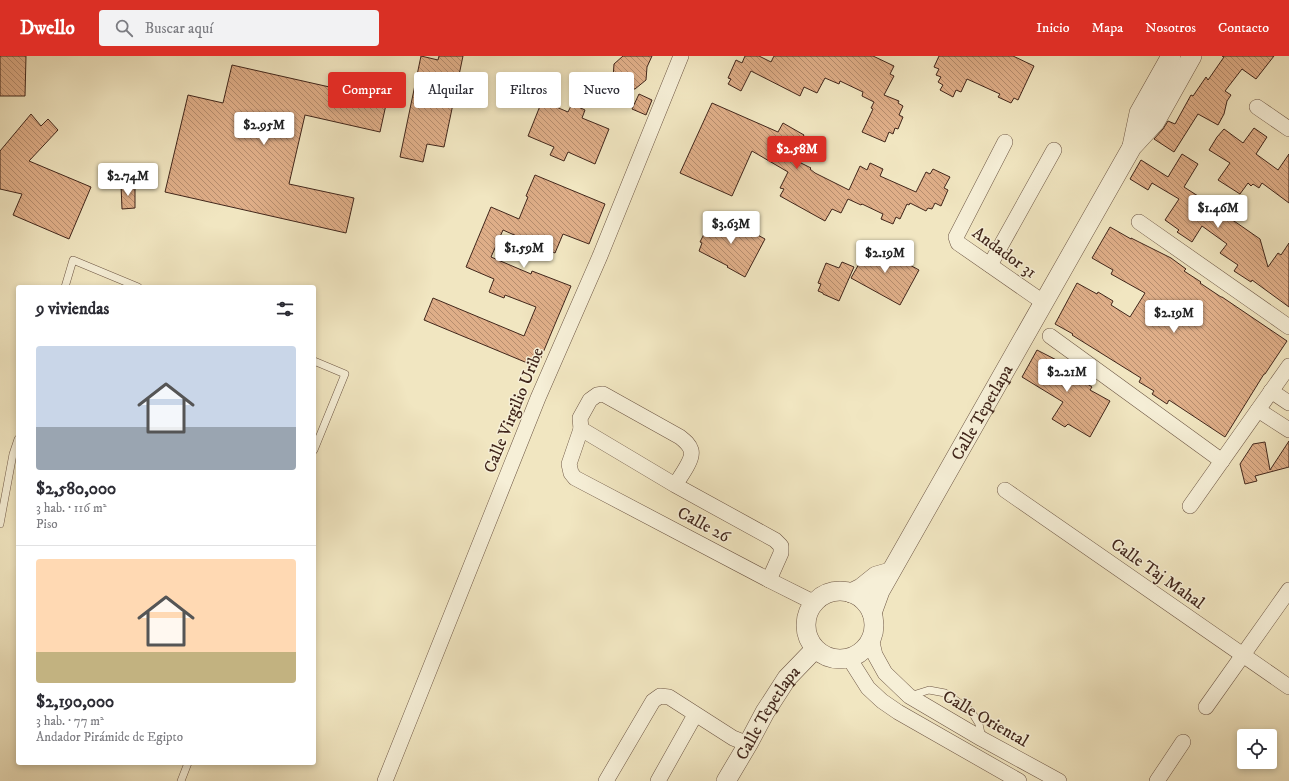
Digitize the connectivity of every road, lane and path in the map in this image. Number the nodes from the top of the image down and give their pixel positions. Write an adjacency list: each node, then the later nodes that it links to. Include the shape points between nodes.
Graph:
1 (681, 56): 51 (street, Calle Virgilio Uribe, via 600,256 538,398)
2 (1171, 56): 7 (street, Calle Tepetlapa, via 1139,112)
3 (1192, 56): 7 (street, Calle Tepetlapa, via 1155,122)
4 (1257, 106): 5 (street)
5 (1289, 129)
6 (1005, 142): 10 (street, Andador 31, via 956,237 958,243)
7 (1132, 147): 13 (street, Calle Tepetlapa)
8 (1054, 150): 10 (street)
9 (1139, 222): 14 (street)
10 (990, 265): 13 (street, Andador 31)
11 (66, 285): 12 (lane, via 73,260)
12 (133, 285)
13 (1043, 302): 30 (street, Calle Tepetlapa)
14 (1289, 327)
15 (1050, 336): 25 (street)
16 (316, 362): 24 (lane, via 345,374)
17 (1289, 366): 18 (street)
18 (1271, 391): 19 (street); 20 (street)
19 (1289, 403)
20 (1258, 410): 22 (street); 25 (street)
21 (582, 429): 26 (street); 26 (street, via 580,418 590,400 603,394 680,437 692,451); 31 (street, Calle 26, via 569,464 575,478)
22 (1289, 430)
23 (16, 445): 29 (lane)
24 (316, 445)
25 (1222, 461): 28 (street)
26 (675, 485): 31 (street, via 775,540 781,546 781,553)
27 (1005, 490): 38 (street, Calle Taj Mahal)
28 (1190, 506)
29 (0, 524)
30 (890, 572): 33 (street, via 876,576); 35 (street, Calle Tepetlapa)
31 (769, 580): 34 (street, Calle 26)
32 (1289, 590): 38 (street)
33 (850, 593): 34 (street, via 835,592); 35 (street, via 863,601)
34 (815, 603): 37 (street, via 807,622 808,636)
35 (872, 613): 36 (street, via 874,626)
36 (871, 638): 39 (street, via 868,645); 40 (street, Calle Oriental, via 875,655 885,673)
37 (815, 649): 39 (street, via 831,658); 48 (street, Calle Tepetlapa, via 788,678 765,712)
38 (1243, 655): 41 (street, Calle Taj Mahal); 44 (street)
39 (849, 658): 43 (street, via 868,688)
40 (896, 685): 42 (street, Calle Oriental); 43 (street)
41 (1289, 687)
42 (909, 696): 46 (street, Calle Oriental); 46 (lane, via 929,690 945,693 971,711 979,724)
43 (882, 701): 55 (street)
44 (1206, 707)
45 (695, 715): 48 (street); 52 (street, via 669,697 660,696 653,701); 53 (street)
46 (982, 739): 56 (street, Calle Oriental)
47 (1183, 742): 57 (street)
48 (748, 744): 54 (street, Calle Tepetlapa)
49 (187, 765): 50 (lane)
50 (181, 781)
51 (386, 781)
52 (606, 781)
53 (658, 781)
54 (726, 781)
55 (1019, 781)
56 (1059, 781)
57 (1157, 781)

